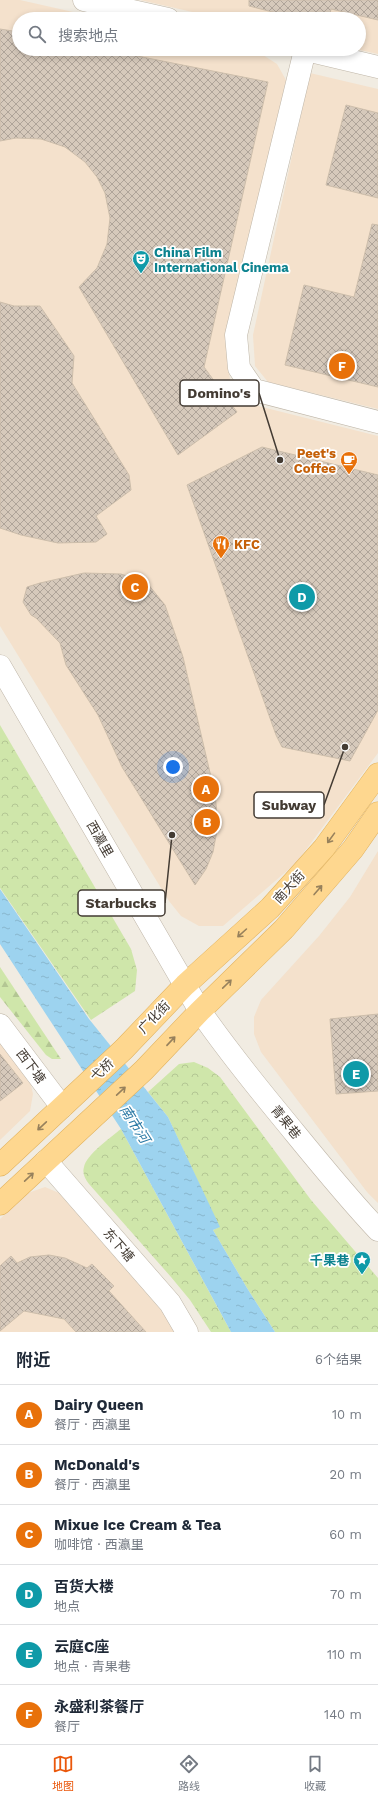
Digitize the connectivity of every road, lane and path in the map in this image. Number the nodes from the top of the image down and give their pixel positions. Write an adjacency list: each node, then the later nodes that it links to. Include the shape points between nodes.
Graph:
1 (84, 0): 2 (street)
2 (137, 12)
3 (301, 56): 6 (street, via 236,335 239,368 254,390)
4 (332, 56): 5 (street)
5 (378, 67)
6 (378, 422)
7 (0, 666): 10 (street, 西瀛里)
8 (378, 774): 10 (main road, 南大街, one-way to 10, via 324,848 275,903)
9 (378, 813): 11 (main road, 南大街, one-way to 9, via 284,929 353,849)
10 (185, 986): 11 (street, 西瀛里); 13 (main road, 广化街)
11 (200, 1011): 15 (main road, one-way to 11, via 144,1070); 18 (street, 青果巷, via 225,1047 350,1201)
12 (0, 1024): 14 (street, 西下塘)
13 (124, 1049): 14 (main road, 弋桥)
14 (62, 1107): 16 (main road, 弋桥, one-way to 16)
15 (46, 1162): 17 (main road, one-way to 15); 19 (street, 东下塘, via 170,1303)
16 (0, 1165)
17 (0, 1204)
18 (378, 1230)
19 (187, 1332)

